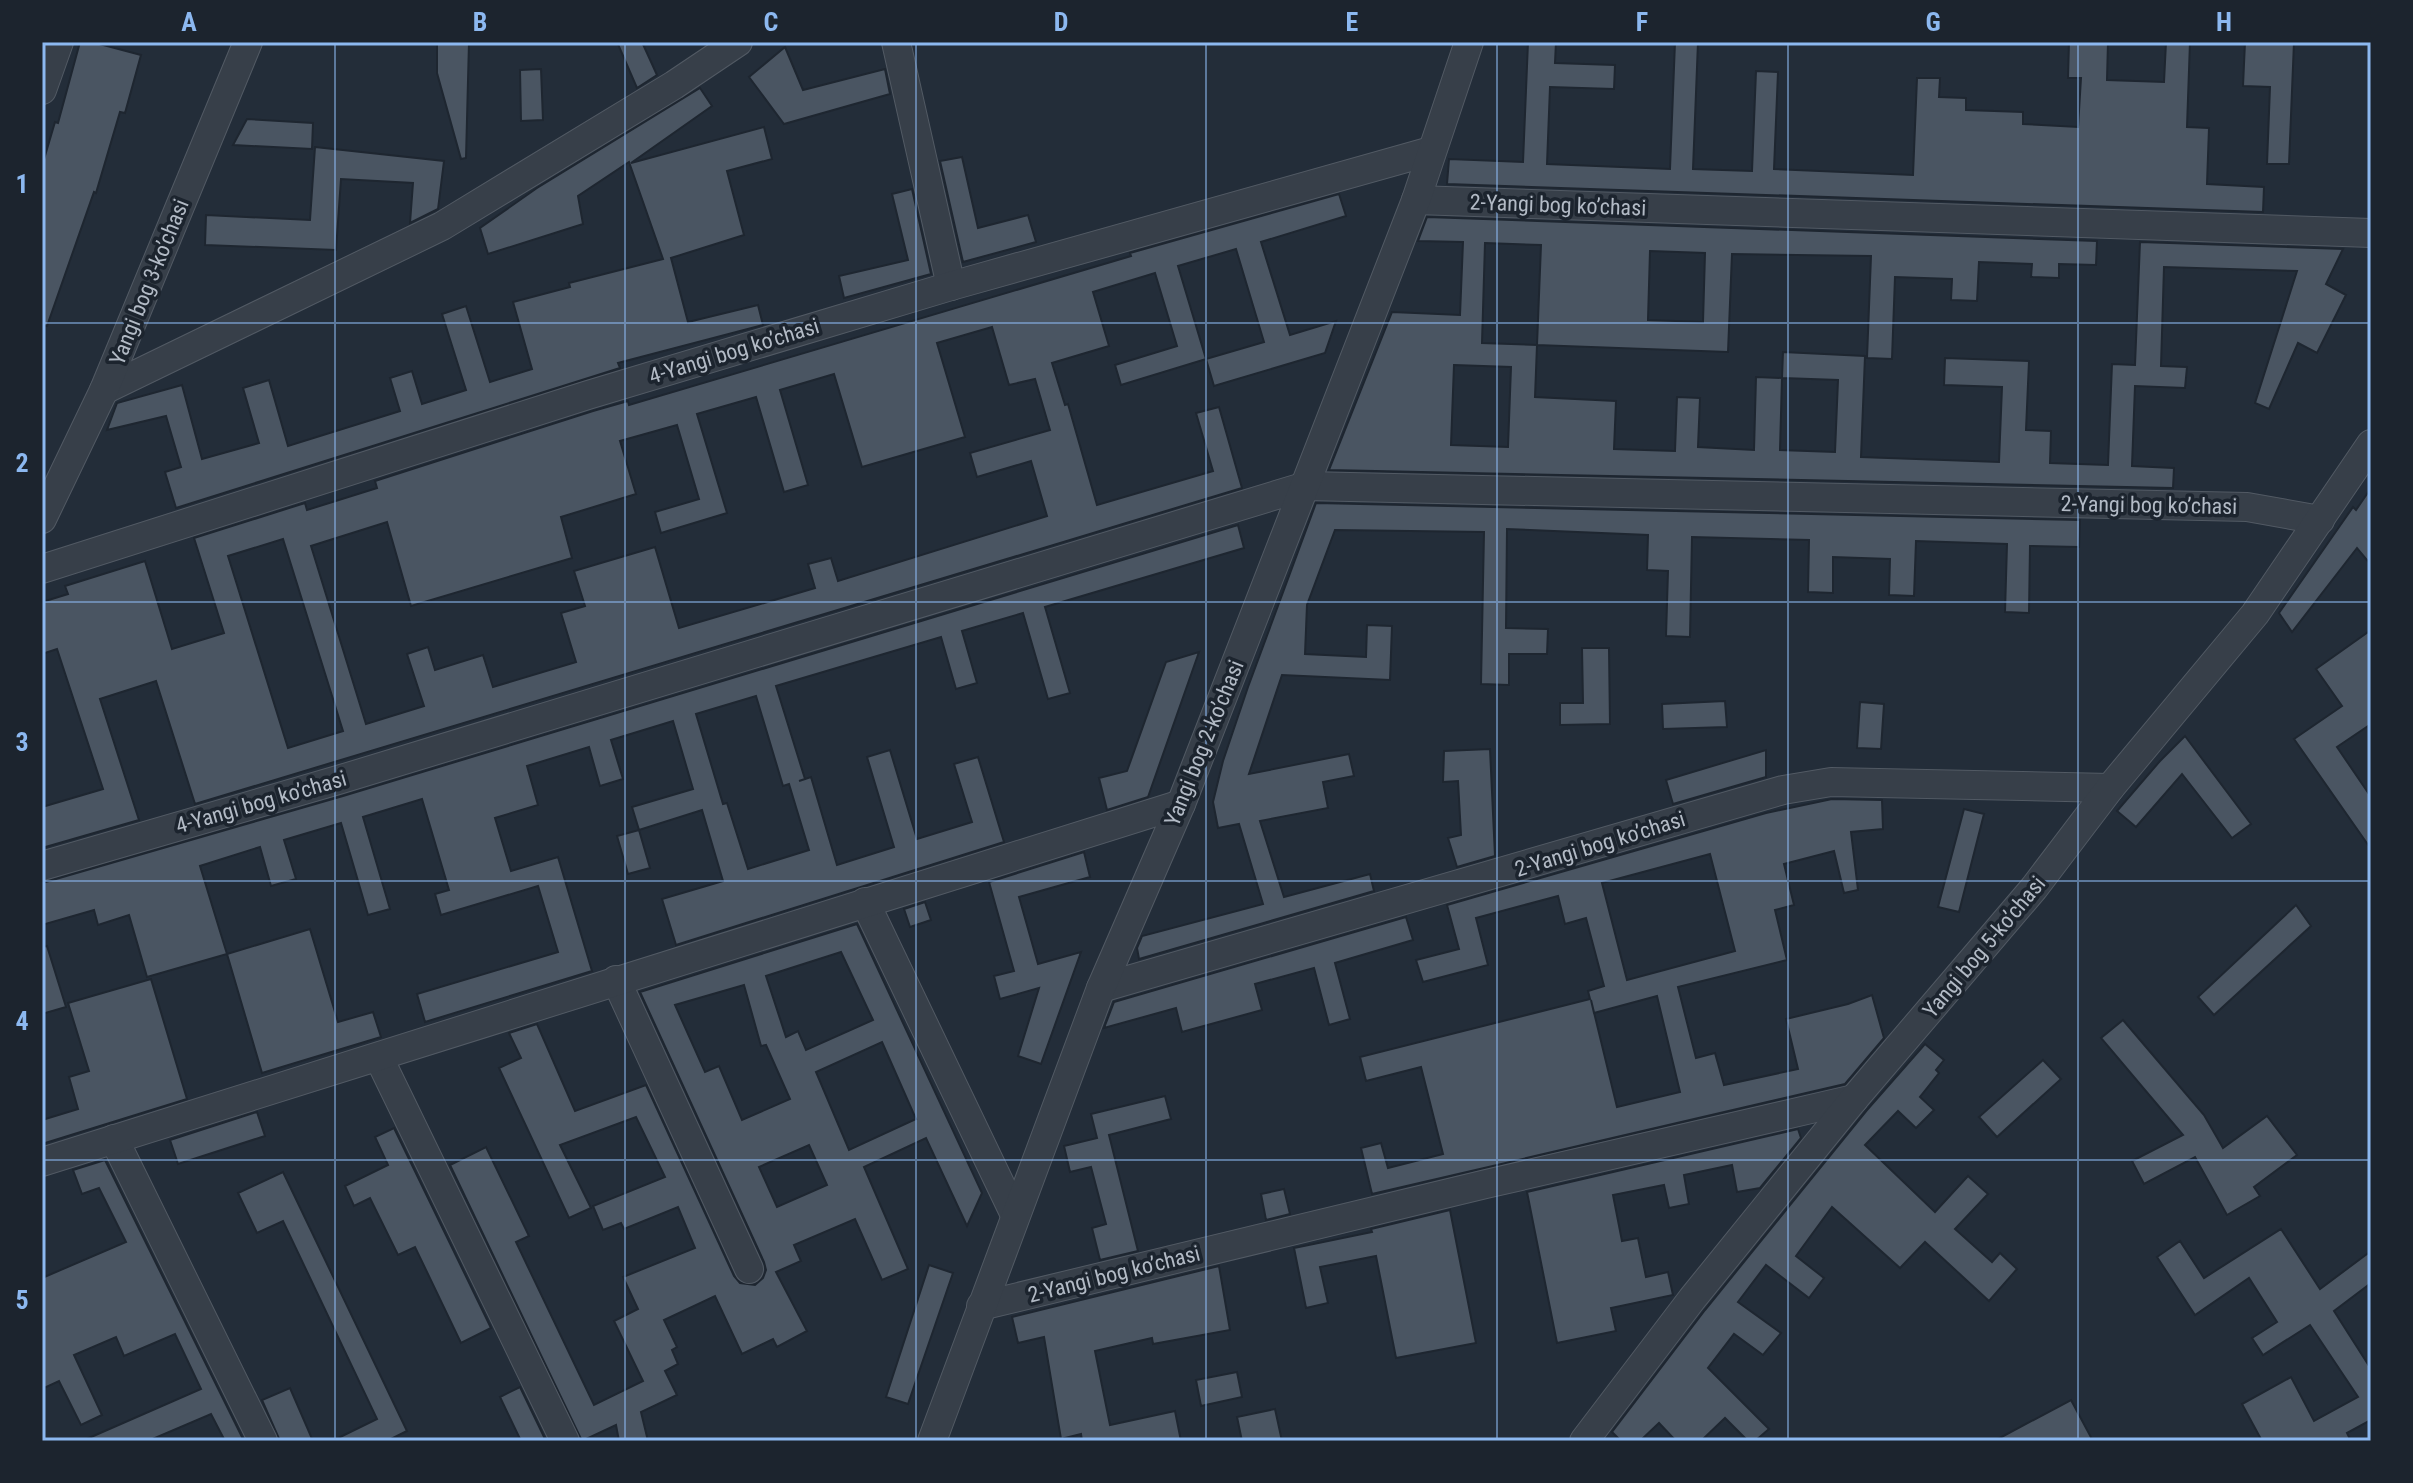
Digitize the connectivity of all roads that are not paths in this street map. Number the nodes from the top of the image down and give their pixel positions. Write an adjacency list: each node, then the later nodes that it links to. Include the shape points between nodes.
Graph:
1 (59, 42): 6 (street)
2 (248, 42): 11 (street, Yangi bog 3-koʼchasi)
3 (738, 42): 11 (street, via 442,226)
4 (896, 42): 10 (street)
5 (1469, 42): 7 (street, Yangi bog 2-koʼchasi)
6 (42, 90)
7 (1431, 151): 8 (street, Yangi bog 2-koʼchasi); 10 (street, 4-Yangi bog koʼchasi)
8 (1416, 200): 9 (street, 2-Yangi bog koʼchasi); 13 (street, Yangi bog 2-koʼchasi)
9 (2371, 233)
10 (951, 286): 16 (street, 4-Yangi bog koʼchasi)
11 (104, 390): 14 (street, Yangi bog 3-koʼchasi)
12 (2371, 444): 15 (street, Yangi bog 5-koʼchasi)
13 (1306, 486): 15 (street, 2-Yangi bog koʼchasi, via 2247,507); 18 (street, Yangi bog 2-koʼchasi); 19 (street, 4-Yangi bog koʼchasi)
14 (42, 519)
15 (2320, 520): 17 (street, Yangi bog 5-koʼchasi, via 2255,614)
16 (42, 569)
17 (2110, 788): 22 (street, 2-Yangi bog koʼchasi, via 1831,782 1783,790); 24 (street, Yangi bog 5-koʼchasi, via 2034,888)
18 (1181, 804): 20 (street); 22 (street, Yangi bog 2-koʼchasi)
19 (42, 866)
20 (865, 902): 21 (street); 27 (street)
21 (616, 980): 23 (street); 28 (street)
22 (1101, 988): 27 (street, Yangi bog 2-koʼchasi)
23 (379, 1058): 25 (street); 31 (street)
24 (1854, 1099): 29 (street, 2-Yangi bog koʼchasi); 33 (street, Yangi bog 5-koʼchasi)
25 (114, 1139): 26 (street); 30 (street)
26 (42, 1162)
27 (1015, 1215): 29 (street, Yangi bog 2-koʼchasi)
28 (749, 1269)
29 (981, 1306): 32 (street, Yangi bog 2-koʼchasi)
30 (263, 1441)
31 (565, 1441)
32 (932, 1441)
33 (1584, 1441)

